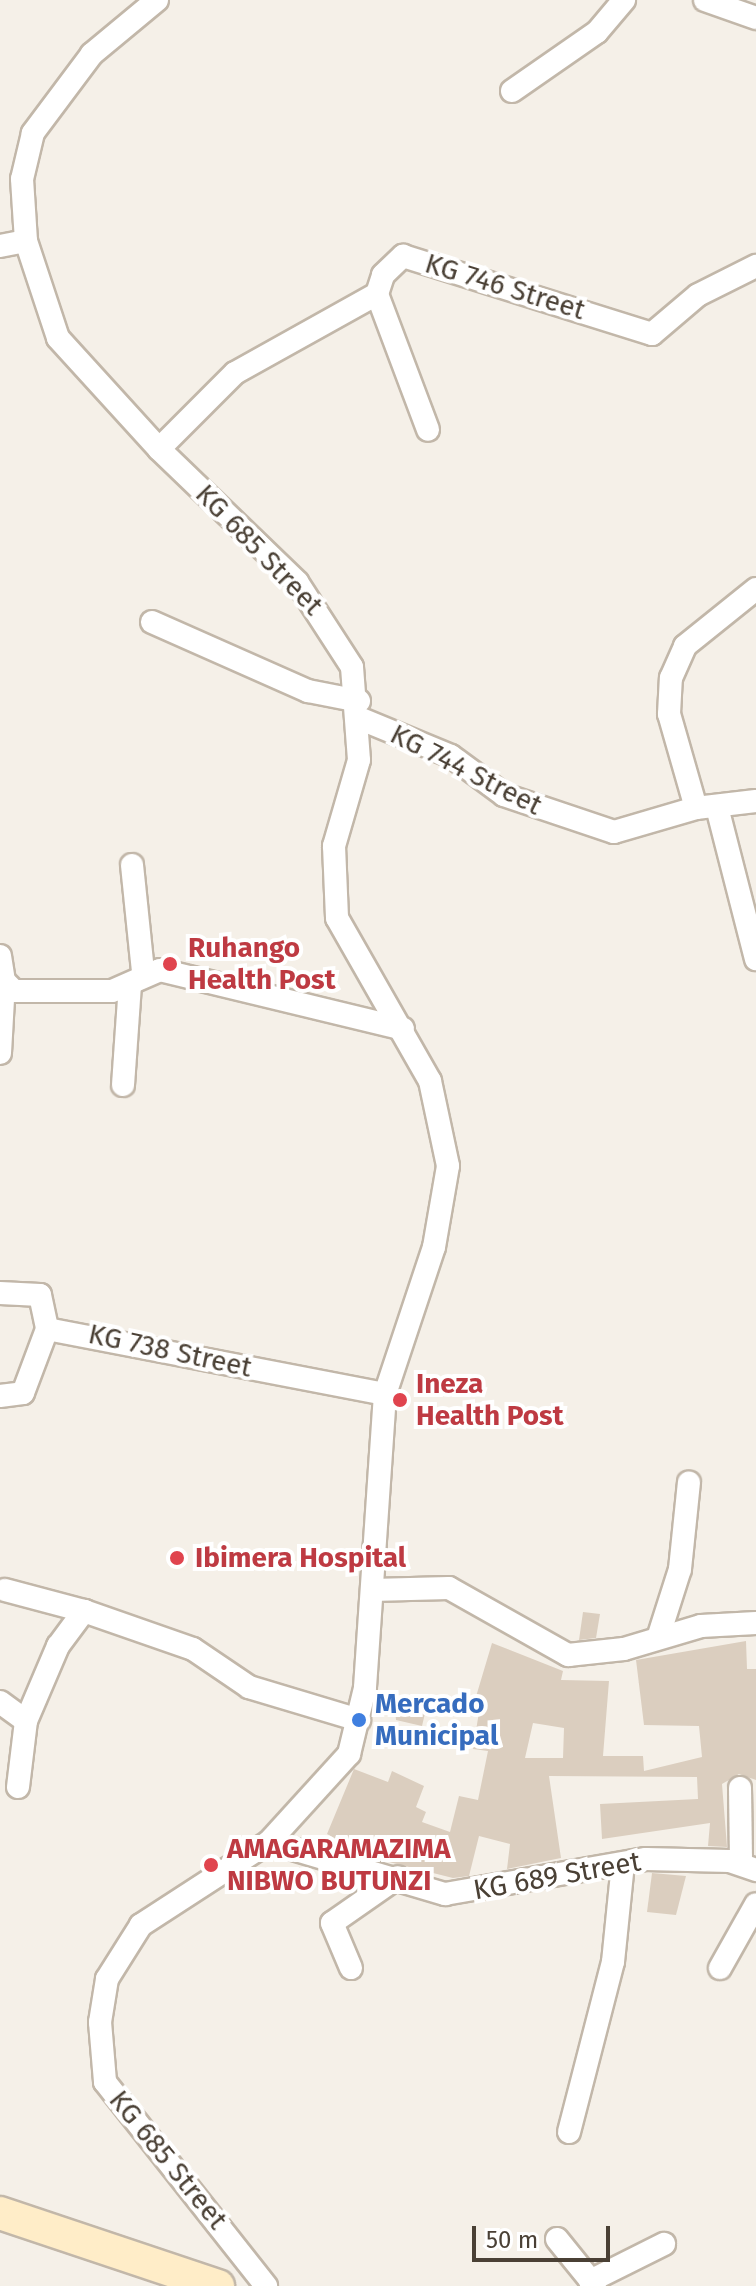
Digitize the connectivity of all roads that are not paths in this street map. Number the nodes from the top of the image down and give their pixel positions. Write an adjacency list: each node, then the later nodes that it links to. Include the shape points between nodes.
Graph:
1 (157, 0): 6 (street, KG 685 Street, via 92,54 33,133 22,179)
2 (624, 0): 5 (street, via 597,32)
3 (705, 0): 4 (street)
4 (756, 18)
5 (512, 91)
6 (26, 241): 7 (street); 11 (street, KG 685 Street, via 58,338)
7 (0, 246)
8 (756, 266): 9 (street, KG 746 Street, via 698,295 652,334 403,256 383,275)
9 (377, 294): 10 (street); 11 (street, KG 746 Street, via 235,373)
10 (428, 430)
11 (159, 449): 14 (street, KG 685 Street, via 297,582 336,633)
12 (756, 589): 16 (street, via 685,646 671,678 669,714)
13 (152, 622): 14 (street, KG 744 Street)
14 (360, 710): 16 (street, KG 744 Street, via 451,756 504,795 596,827 651,826); 22 (street, KG 685 Street, via 357,771 334,846 337,918 382,1005)
15 (756, 801): 16 (street, KG 744 Street)
16 (707, 810): 19 (street)
17 (132, 865): 20 (street)
18 (0, 956): 21 (street)
19 (756, 959)
20 (136, 979): 21 (street, via 25,992); 22 (street, via 160,970); 24 (street)
21 (4, 981): 23 (street)
22 (403, 1029): 27 (street, KG 685 Street, via 430,1081 448,1166 434,1247)
23 (0, 1053)
24 (123, 1085)
25 (0, 1293): 26 (street, via 40,1295)
26 (47, 1329): 27 (street, KG 738 Street); 28 (street, via 23,1393)
27 (385, 1394): 31 (street, KG 685 Street, via 370,1539)
28 (0, 1396)
29 (689, 1482): 34 (street, via 680,1569)
30 (5, 1590): 32 (street)
31 (372, 1590): 34 (street, via 449,1588 568,1655 624,1649); 36 (street, KG 685 Street)
32 (84, 1611): 36 (street, via 193,1649 236,1681); 37 (street, via 58,1646)
33 (756, 1623): 34 (street)
34 (659, 1635)
35 (0, 1702): 37 (street)
36 (359, 1720): 40 (street, KG 685 Street, via 349,1754 325,1788)
37 (26, 1721): 38 (street)
38 (18, 1787)
39 (740, 1788): 42 (street)
40 (269, 1842): 43 (street, KG 689 Street); 53 (street, KG 685 Street, via 158,1913 123,1946 107,1979 98,2053 105,2082 132,2126)
41 (623, 1864): 42 (street, KG 689 Street); 43 (street, KG 689 Street, via 488,1892 435,1894); 47 (street, via 613,1962)
42 (748, 1867)
43 (398, 1877): 45 (street, via 332,1923)
44 (756, 1904): 46 (street)
45 (351, 1968)
46 (720, 1968)
47 (569, 2132)
48 (0, 2213): 52 (main road)
49 (557, 2239): 51 (street)
50 (664, 2244): 51 (street)
51 (593, 2284)
52 (218, 2286)
53 (266, 2286)

